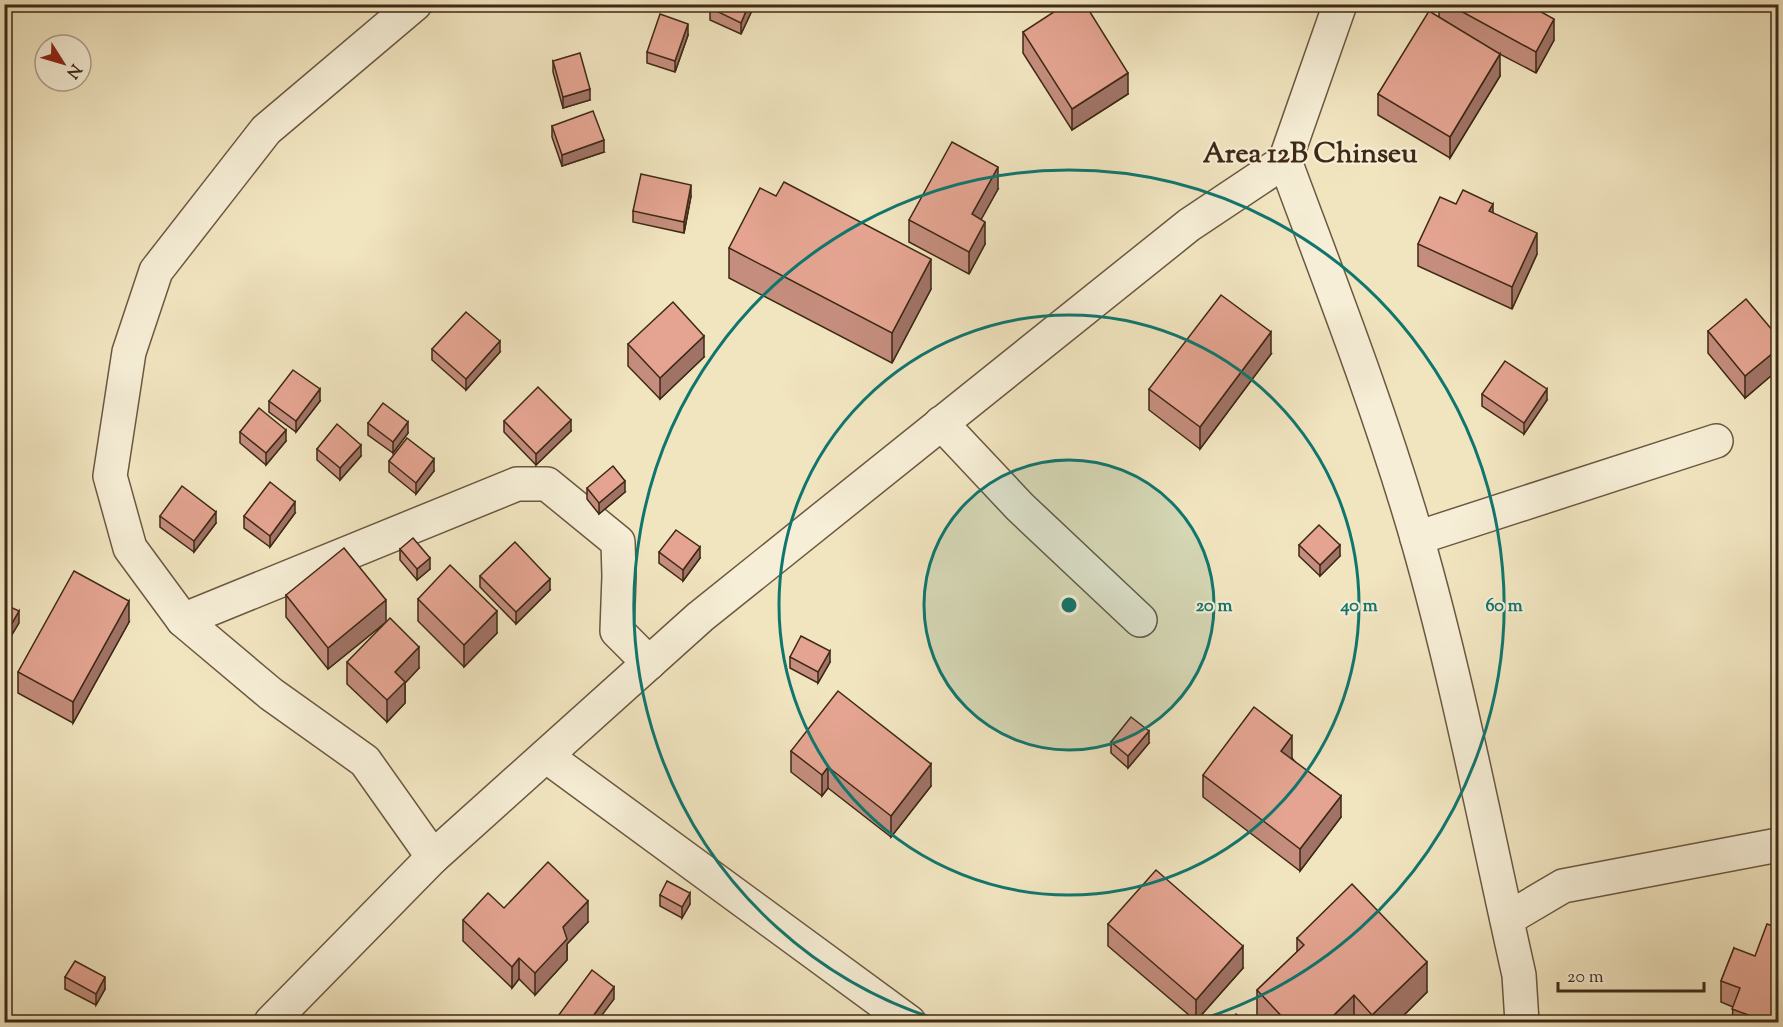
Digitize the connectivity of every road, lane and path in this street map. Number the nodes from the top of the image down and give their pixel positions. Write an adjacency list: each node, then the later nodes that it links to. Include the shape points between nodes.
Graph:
1 (415, 4): 7 (street, via 266,130 156,271 129,352 110,476 130,548)
2 (1340, 4): 3 (street)
3 (1285, 161): 4 (street, via 1189,225); 6 (street, via 1372,395)
4 (941, 423): 8 (street, via 1020,507); 9 (street, via 700,617)
5 (1716, 441): 6 (street)
6 (1417, 538): 13 (street)
7 (183, 620): 9 (street, via 517,484 547,484 618,543 617,632); 12 (street, via 271,694 365,761)
8 (1140, 620)
9 (649, 663): 10 (street)
10 (546, 756): 12 (street); 15 (street)
11 (1779, 845): 13 (street, via 1563,886)
12 (434, 857): 14 (street)
13 (1507, 919): 16 (street, via 1519,975)
14 (271, 1023)
15 (909, 1023)
16 (1522, 1023)

